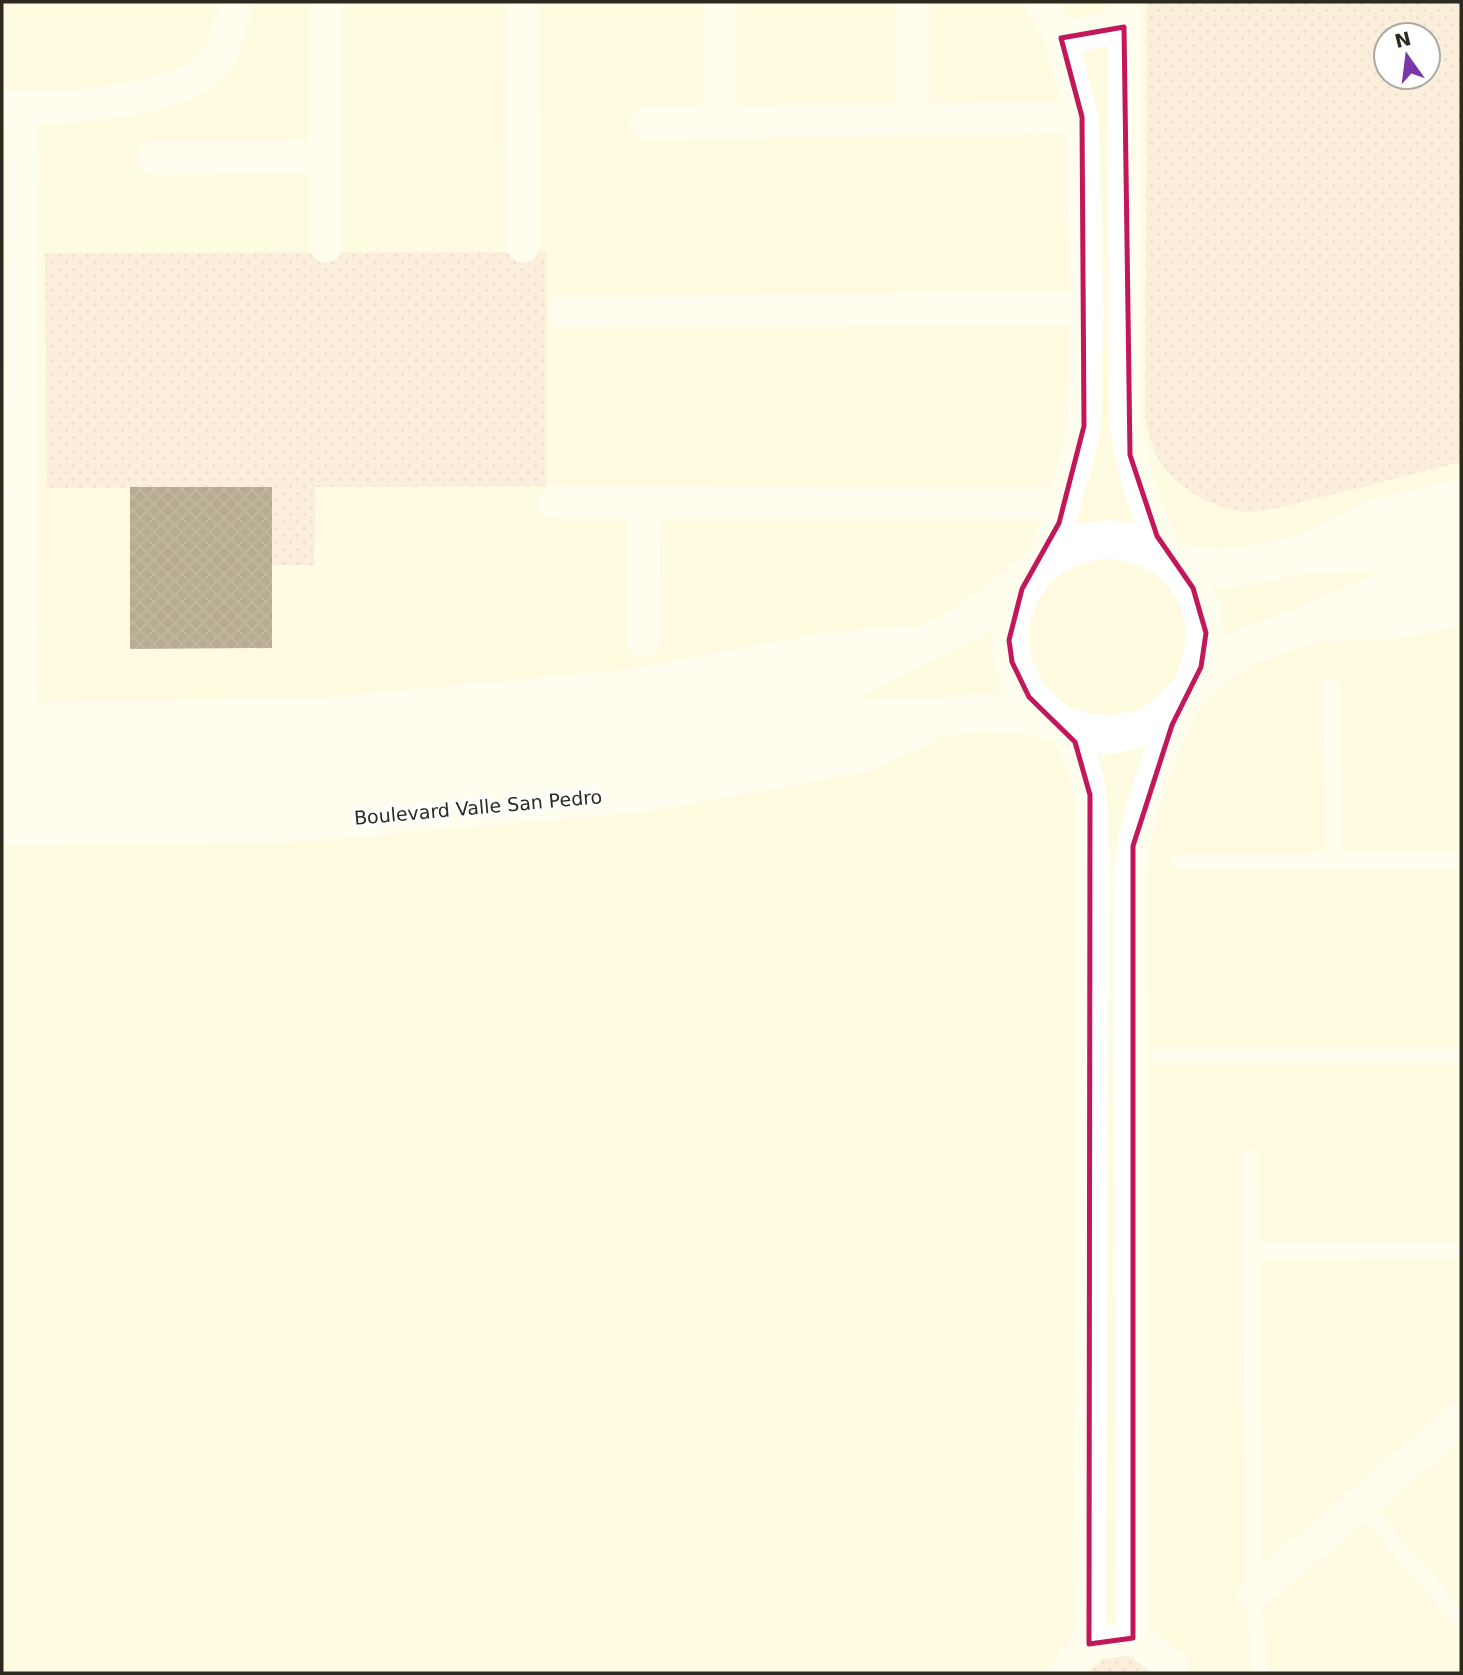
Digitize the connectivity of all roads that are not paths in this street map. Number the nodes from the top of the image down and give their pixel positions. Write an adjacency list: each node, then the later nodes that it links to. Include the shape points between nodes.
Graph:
1 (236, 2): 9 (street, via 220,54 194,80 141,96 91,104)
2 (326, 2): 14 (street)
3 (522, 2): 17 (street)
4 (720, 2): 12 (street)
5 (912, 2): 11 (street)
6 (1041, 2): 8 (street)
7 (1124, 14): 8 (street); 26 (street, via 1126,421 1141,491)
8 (1061, 38): 10 (street)
9 (13, 108): 35 (street, via 22,257)
10 (1082, 117): 11 (street); 18 (street)
11 (913, 119): 12 (street)
12 (719, 122): 13 (street)
13 (647, 123)
14 (326, 157): 15 (street); 16 (street)
15 (153, 159)
16 (326, 246)
17 (523, 246)
18 (1087, 308): 19 (street); 23 (street, via 1084,426)
19 (565, 312)
20 (1461, 498): 25 (main road, via 1377,518)
21 (555, 502): 22 (street)
22 (643, 502): 23 (street); 31 (street)
23 (1065, 504): 27 (street)
24 (1461, 534): 25 (main road, via 1386,552)
25 (1298, 555): 26 (main road, via 1218,569)
26 (1171, 562): 27 (main road, via 1132,542 1108,539 1078,544); 33 (main road, via 1193,589 1203,611 1205,652)
27 (1040, 566): 36 (main road, via 1021,589 1011,617 1011,651 1029,697); 37 (main road, via 970,622 926,644 832,651 632,688)
28 (1461, 569): 30 (main road, Boulevard Valle San Pedro, via 1395,585)
29 (1461, 605): 30 (main road, Boulevard Valle San Pedro, via 1404,619)
30 (1313, 623): 33 (main road, Boulevard Valle San Pedro, via 1249,645 1222,661)
31 (643, 640)
32 (1331, 686): 42 (lane)
33 (1190, 690): 36 (main road, Boulevard Valle San Pedro, via 1171,711 1147,727 1112,735); 53 (street, via 1172,725 1140,820 1130,875)
34 (943, 717): 36 (main road, Boulevard Valle San Pedro, via 1006,713); 39 (main road, Boulevard Valle San Pedro, via 853,719 640,758 295,789); 40 (main road, Boulevard Valle San Pedro, via 863,753 647,792 296,823)
35 (11, 722): 37 (main road)
36 (1062, 724): 54 (street, via 1086,768 1092,836)
37 (311, 734): 38 (main road)
38 (2, 755)
39 (2, 791)
40 (2, 826)
41 (1461, 860): 42 (lane)
42 (1334, 861): 43 (lane)
43 (1179, 862)
44 (1159, 1055): 45 (lane)
45 (1461, 1056)
46 (1250, 1157): 48 (lane)
47 (1461, 1250): 48 (lane)
48 (1251, 1252): 51 (lane)
49 (1461, 1418): 50 (street)
50 (1361, 1503): 51 (street); 52 (lane)
51 (1254, 1594): 57 (lane)
52 (1461, 1621)
53 (1133, 1638): 54 (street); 56 (street, via 1172,1666)
54 (1089, 1644): 55 (street)
55 (1064, 1673)
56 (1173, 1673)
57 (1259, 1673)

